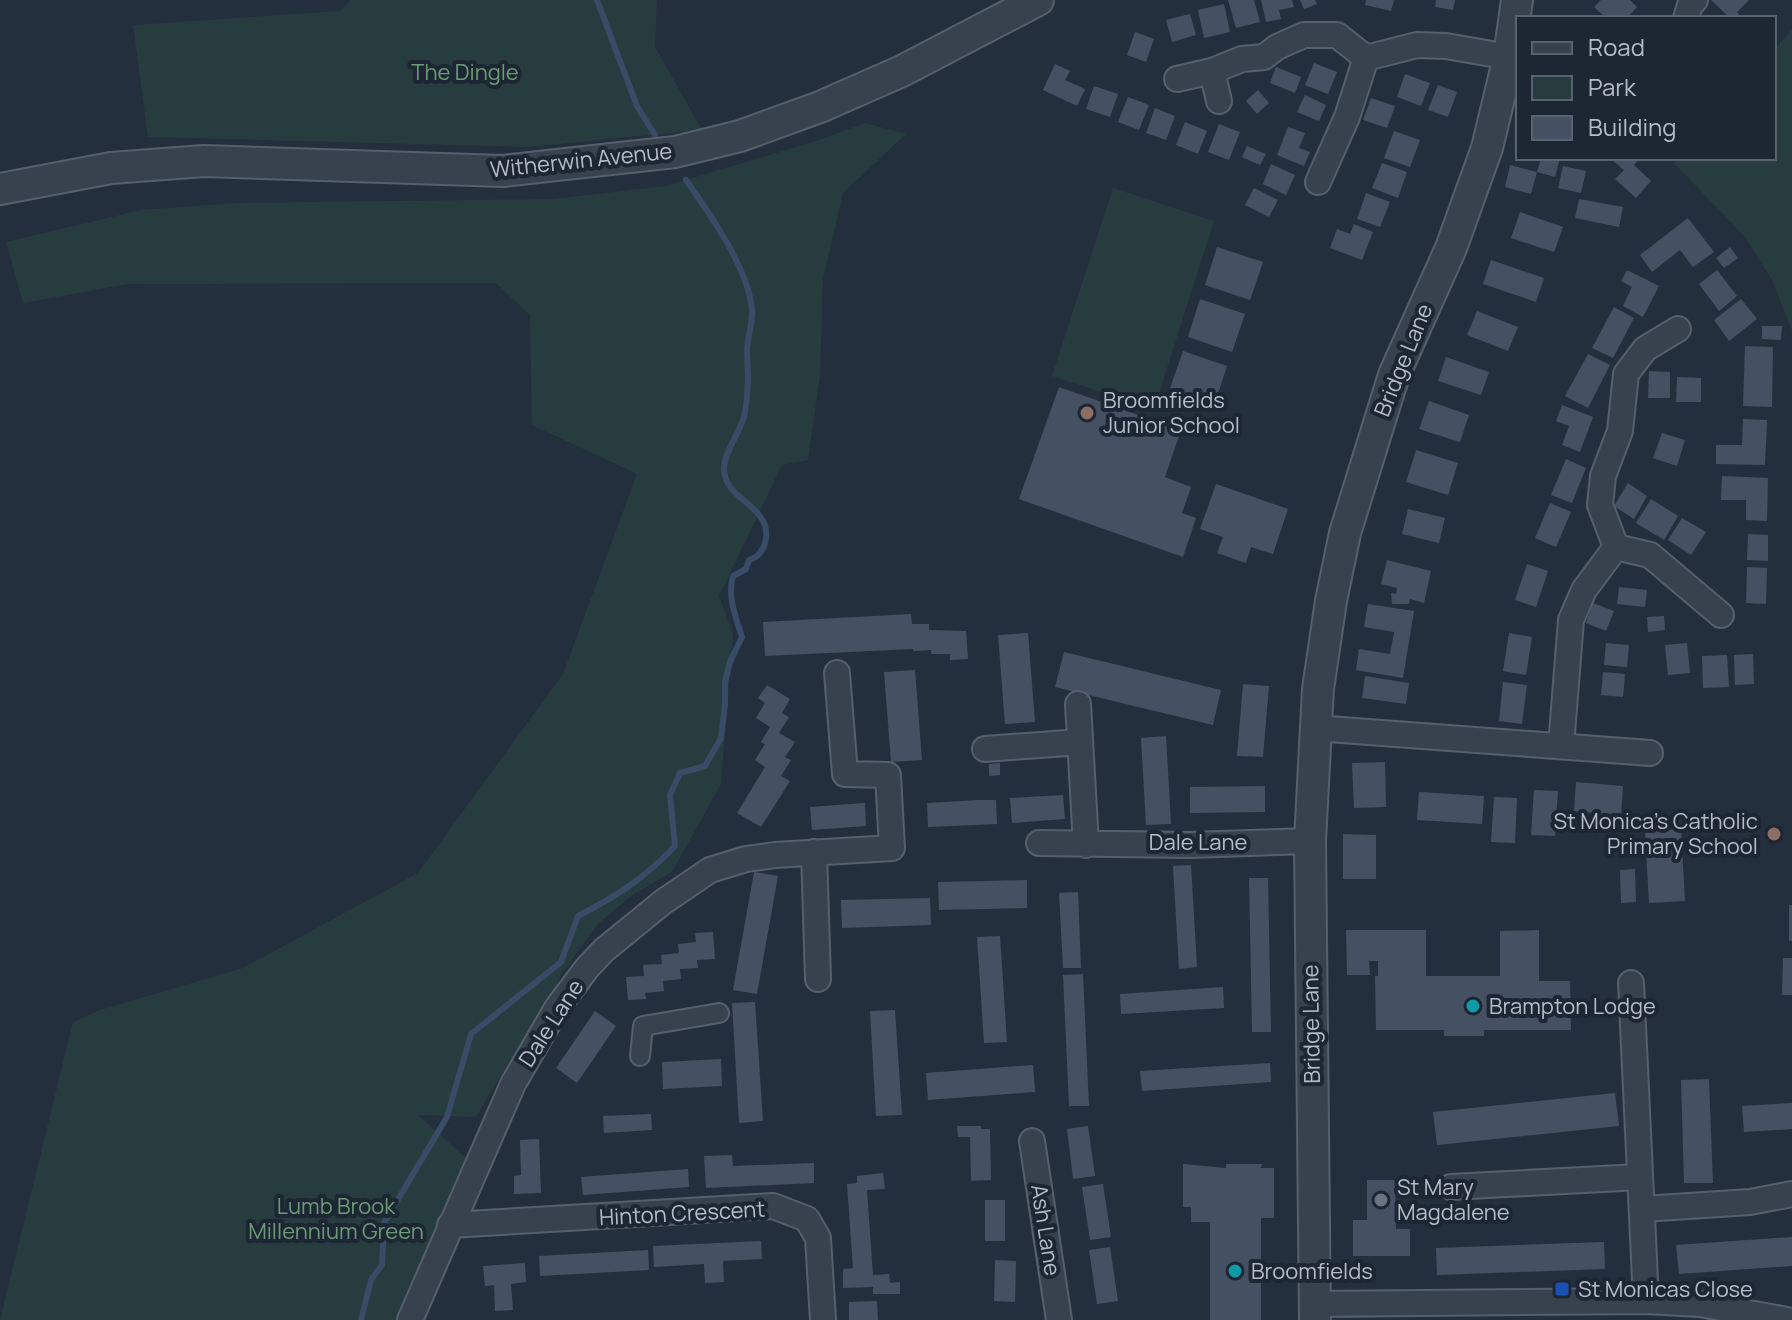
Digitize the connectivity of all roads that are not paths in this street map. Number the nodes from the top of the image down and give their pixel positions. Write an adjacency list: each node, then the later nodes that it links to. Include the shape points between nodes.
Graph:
1 (1038, 0): 10 (street, Witherwin Avenue, via 820,107 675,152 503,171 204,161 111,168)
2 (1517, 0): 3 (street, Bridge Lane)
3 (1509, 57): 4 (street, via 1417,45); 8 (street, Bridge Lane)
4 (1366, 58): 5 (street, via 1337,35 1304,35 1264,57); 9 (street)
5 (1212, 71): 6 (street); 7 (street)
6 (1177, 79)
7 (1219, 101)
8 (1509, 106): 16 (street, Bridge Lane, via 1394,375 1363,472 1331,601)
9 (1318, 182)
10 (0, 189)
11 (1678, 329): 12 (street, via 1645,349 1626,374 1620,431 1603,476 1600,505)
12 (1616, 547): 13 (street, via 1650,555); 18 (street, via 1584,590 1571,620)
13 (1721, 615)
14 (837, 673): 24 (street, Dale Lane, via 845,774 888,775 892,848)
15 (1078, 704): 17 (street)
16 (1315, 728): 18 (street); 21 (street, Bridge Lane)
17 (1080, 742): 19 (street); 23 (street)
18 (1561, 746): 20 (street)
19 (985, 749)
20 (1650, 753)
21 (1310, 841): 23 (street, Dale Lane); 37 (street, Bridge Lane)
22 (1039, 843): 23 (street, Dale Lane)
23 (1086, 845)
24 (814, 852): 25 (street); 34 (street, Dale Lane, via 746,859 697,876 587,968 513,1084)
25 (818, 979)
26 (1631, 983): 30 (street)
27 (719, 1013): 28 (street, via 643,1026)
28 (640, 1056)
29 (1032, 1141): 40 (street, Ash Lane)
30 (1640, 1177): 31 (street); 33 (street)
31 (1451, 1187)
32 (1792, 1194): 33 (street)
33 (1643, 1209): 35 (street)
34 (450, 1225): 38 (street, Dale Lane); 39 (street, Hinton Crescent, via 773,1206 807,1219 818,1238)
35 (1646, 1301): 36 (street); 41 (street, via 1700,1304)
36 (1562, 1310): 37 (street)
37 (1315, 1312)
38 (410, 1320)
39 (823, 1320)
40 (1059, 1320)
41 (1787, 1320)

